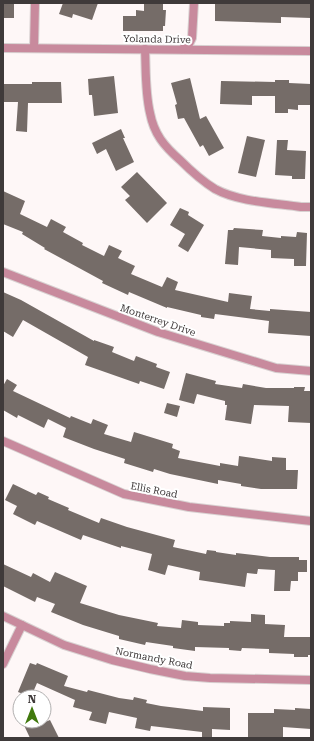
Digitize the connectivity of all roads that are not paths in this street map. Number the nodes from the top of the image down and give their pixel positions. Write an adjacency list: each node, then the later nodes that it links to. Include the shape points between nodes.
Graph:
1 (35, 3): 4 (street)
2 (194, 3): 6 (street, via 192,38 188,46)
3 (3, 48): 4 (street, Yolanda Drive)
4 (34, 48): 5 (street, Yolanda Drive)
5 (145, 49): 6 (street, Yolanda Drive); 8 (street, via 150,114 165,147 198,178 216,189 242,198)
6 (180, 50): 7 (street, Yolanda Drive)
7 (311, 51)
8 (311, 207)
9 (3, 272): 10 (street, Monterrey Drive, via 158,332 276,368)
10 (311, 371)
11 (3, 440): 12 (street, Ellis Road, via 124,494 188,506)
12 (311, 521)
13 (3, 616): 14 (street, Normandy Road)
14 (22, 625): 15 (street); 16 (street, Normandy Road, via 64,645 112,660 184,676)
15 (3, 664)
16 (311, 680)

